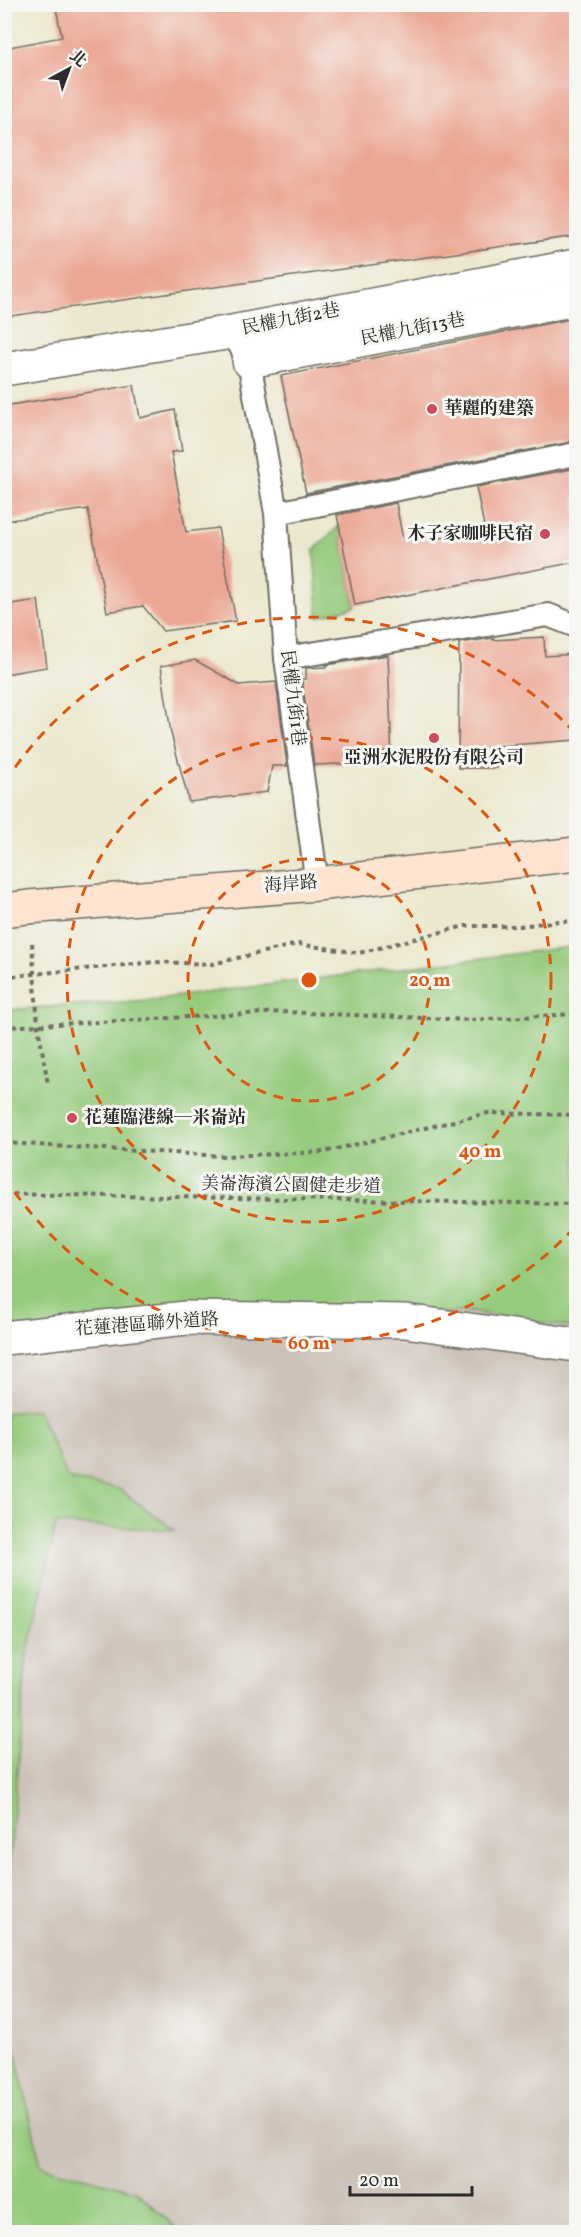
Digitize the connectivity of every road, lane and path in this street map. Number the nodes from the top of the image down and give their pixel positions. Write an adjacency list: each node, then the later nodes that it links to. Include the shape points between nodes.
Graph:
1 (576, 266): 3 (street, 民權九街2巷)
2 (576, 298): 4 (street, 民權九街13巷)
3 (232, 332): 4 (lane, 民權九街1巷); 5 (street, 民權九街2巷)
4 (249, 361): 7 (lane, 民權九街1巷)
5 (4, 369)
6 (576, 454): 7 (lane)
7 (276, 513): 9 (lane, 民權九街1巷)
8 (576, 626): 9 (lane, via 548,615)
9 (286, 658): 11 (lane, 民權九街1巷)
10 (576, 854): 11 (main road, 海岸路)
11 (317, 884): 12 (main road, 海岸路)
12 (16, 908): 14 (path)
13 (576, 922): 14 (path, via 465,926 359,953 298,944 212,964 155,962)
14 (35, 974): 15 (path); 17 (path)
15 (4, 976)
16 (576, 1014): 17 (path, via 470,1020 283,1012)
17 (38, 1026): 18 (path); 19 (path)
18 (4, 1027)
19 (48, 1084)
20 (576, 1115): 21 (path, via 488,1113 324,1152 224,1156)
21 (4, 1143)
22 (4, 1194): 23 (path, 美崙海濱公園健走步道)
23 (576, 1204)
24 (4, 1338): 25 (street, 花蓮港區聯外道路, via 186,1318 405,1321)
25 (576, 1345)

